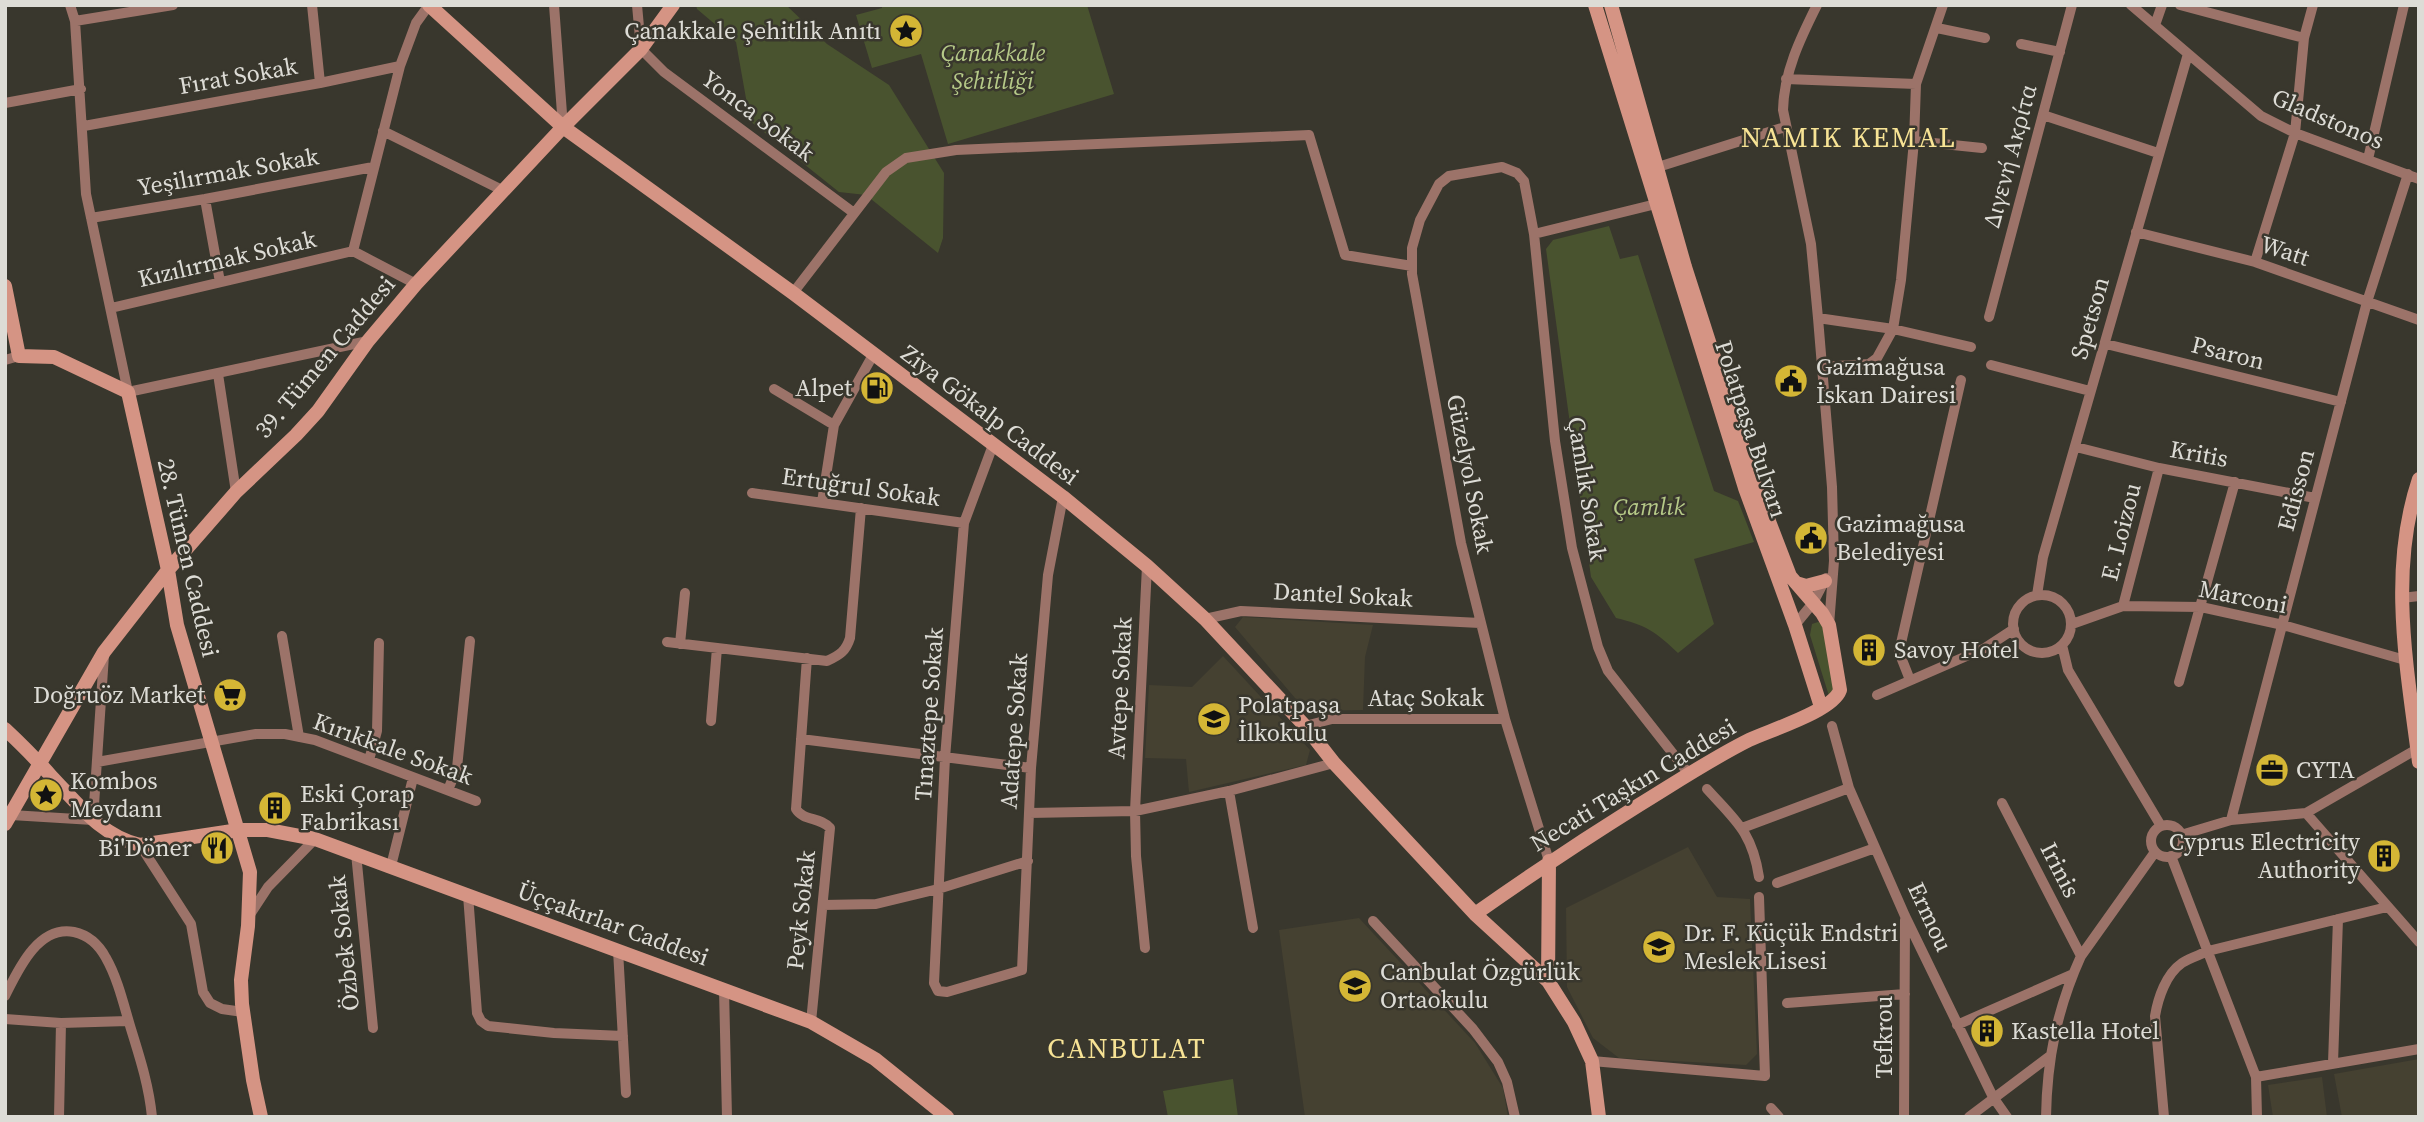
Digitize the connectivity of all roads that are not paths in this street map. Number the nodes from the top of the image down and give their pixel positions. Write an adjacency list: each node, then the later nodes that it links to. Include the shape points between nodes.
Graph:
1 (70, 5): 18 (street, 28. Tümen Caddesi)
2 (172, 5): 18 (street)
3 (312, 5): 29 (street)
4 (429, 5): 27 (street, via 416,23); 35 (main road, Ziya Gökalp Caddesi)
5 (554, 5): 35 (street)
6 (637, 5): 24 (street)
7 (673, 5): 24 (main road, 39. Tümen Caddesi)
8 (1595, 5): 49 (main road, Polatpaşa Bulvarı)
9 (1611, 5): 44 (main road, Polatpaşa Bulvarı)
10 (1816, 5): 28 (street)
11 (1943, 5): 20 (street)
12 (2072, 5): 25 (street, Διγενή Ακρίτα)
13 (2132, 5): 19 (street, Gladstonos)
14 (2162, 5): 19 (street)
15 (2180, 5): 22 (street)
16 (2313, 5): 22 (street)
17 (2404, 5): 42 (street)
18 (75, 21): 31 (street, 28. Tümen Caddesi)
19 (2155, 25): 26 (street, Gladstonos)
20 (1937, 28): 21 (street); 30 (street)
21 (1985, 38)
22 (2304, 38): 38 (street)
23 (2021, 44): 25 (street)
24 (641, 49): 35 (main road, 39. Tümen Caddesi); 50 (street, Yonca Sokak, via 664,72)
25 (2060, 52): 33 (street, Διγενή Ακρίτα)
26 (2188, 54): 38 (street, Gladstonos, via 2261,116); 41 (street, Spetson)
27 (400, 66): 29 (street, Fırat Sokak); 37 (street)
28 (1786, 79): 30 (street); 36 (street)
29 (320, 83): 34 (street, Fırat Sokak)
30 (1916, 84): 39 (street)
31 (81, 89): 32 (street); 34 (street, 28. Tümen Caddesi)
32 (5, 103)
33 (2043, 115): 41 (street); 63 (street, Διγενή Ακρίτα)
34 (84, 126): 51 (street, 28. Tümen Caddesi)
35 (563, 127): 47 (main road, 39. Tümen Caddesi); 60 (main road, Ziya Gökalp Caddesi)
36 (1785, 127): 44 (street); 64 (street, via 1811,244)
37 (383, 131): 43 (street); 47 (street)
38 (2295, 133): 42 (street, Gladstonos); 55 (street)
39 (1914, 141): 40 (street); 66 (street)
40 (1982, 148)
41 (2158, 153): 52 (street, Spetson)
42 (2368, 159): 45 (street, Gladstonos)
43 (373, 167): 48 (street, Yeşilırmak Sokak); 54 (street)
44 (1658, 167): 97 (main road, Polatpaşa Bulvarı, via 1755,485)
45 (2414, 176): 61 (street, Edisson)
46 (1524, 181): 53 (street, Çamlık Sokak); 56 (street, Güzelyol Sokak, via 1502,167 1449,176 1431,195 1420,220)
47 (504, 191): 58 (main road, 39. Tümen Caddesi)
48 (205, 200): 51 (street, Yeşilırmak Sokak); 57 (street)
49 (1656, 204): 53 (street); 108 (main road, Polatpaşa Bulvarı, via 1745,488)
50 (854, 213): 56 (street, via 886,172 906,159 956,150 1309,135 1345,254); 60 (street)
51 (90, 218): 62 (street, 28. Tümen Caddesi)
52 (2136, 232): 55 (street, Watt); 68 (street, Spetson)
53 (1534, 234): 144 (street, Çamlık Sokak, via 1555,441 1570,535 1598,647 1608,671)
54 (353, 251): 57 (street, Kızılırmak Sokak); 58 (street)
55 (2255, 262): 61 (street, Watt)
56 (1412, 266): 106 (street, Güzelyol Sokak, via 1439,433)
57 (220, 282): 62 (street, Kızılırmak Sokak)
58 (416, 284): 67 (main road, 39. Tümen Caddesi)
59 (5, 286): 71 (main road)
60 (793, 293): 70 (main road, Ziya Gökalp Caddesi)
61 (2367, 302): 65 (street, Watt); 79 (street, Edisson)
62 (111, 308): 78 (street, 28. Tümen Caddesi)
63 (1989, 317)
64 (1818, 318): 66 (street); 73 (street)
65 (2419, 320)
66 (1893, 329): 69 (street); 73 (street, via 1869,364)
67 (368, 341): 74 (street); 86 (main road, 39. Tümen Caddesi, via 317,411)
68 (2106, 344): 77 (street, Spetson); 79 (street, Psaron)
69 (1971, 347)
70 (873, 355): 80 (street); 81 (main road, Ziya Gökalp Caddesi)
71 (12, 358): 78 (main road, via 54,357)
72 (1991, 365): 77 (street)
73 (1821, 367): 93 (street)
74 (218, 374): 78 (street); 86 (street)
75 (1961, 380): 124 (street, via 1899,652)
76 (774, 389): 80 (street)
77 (2090, 391): 82 (street, Spetson)
78 (128, 392): 95 (main road, 28. Tümen Caddesi)
79 (2340, 402): 89 (street, Edisson)
80 (834, 425): 90 (street)
81 (993, 445): 88 (main road, Ziya Gökalp Caddesi); 92 (street, Tınaztepe Sokak)
82 (2076, 447): 83 (street, Kritis); 99 (street, Spetson, via 2043,558)
83 (2159, 468): 85 (street, Kritis); 103 (street, E. Loizou)
84 (2419, 479): 101 (main road, via 2403,551)
85 (2235, 482): 89 (street, Kritis); 104 (street)
86 (236, 492): 95 (main road, 39. Tümen Caddesi)
87 (752, 493): 90 (street, Ertuğrul Sokak)
88 (1063, 497): 94 (main road, Ziya Gökalp Caddesi); 143 (street, Adatepe Sokak, via 1048,575)
89 (2315, 498): 110 (street, Edisson)
90 (822, 502): 91 (street, Ertuğrul Sokak)
91 (861, 508): 92 (street, Ertuğrul Sokak); 121 (street, via 850,638 839,656)
92 (964, 523): 138 (street, Tınaztepe Sokak)
93 (1834, 561): 96 (street); 109 (street)
94 (1147, 566): 105 (main road, Ziya Gökalp Caddesi); 152 (street, Avtepe Sokak)
95 (168, 570): 119 (main road, 39. Tümen Caddesi); 136 (main road, 28. Tümen Caddesi, via 177,625)
96 (1825, 582): 97 (main road); 102 (street)
97 (1796, 583): 102 (main road, Polatpaşa Bulvarı)
98 (685, 593): 116 (street)
99 (2037, 595): 107 (street, via 2058,599); 111 (street, via 2018,607)
100 (2419, 596): 101 (street)
101 (2402, 598): 122 (main road)
102 (1813, 603): 108 (street); 109 (main road, Polatpaşa Bulvarı)
103 (2123, 606): 104 (street, Marconi); 107 (street, Marconi)
104 (2201, 607): 110 (street, Marconi); 125 (street)
105 (1205, 619): 106 (street, Dantel Sokak, via 1241,611); 131 (main road, Ziya Gökalp Caddesi)
106 (1480, 623): 129 (street, Güzelyol Sokak)
107 (2072, 624): 117 (street)
108 (1795, 625): 128 (main road, Polatpaşa Bulvarı)
109 (1829, 625): 128 (main road, Polatpaşa Bulvarı, via 1840,690 1833,701)
110 (2283, 625): 122 (street, Marconi); 157 (street, Edisson)
111 (2014, 629): 120 (street, via 2023,646); 124 (street, via 1984,648)
112 (282, 636): 134 (street)
113 (470, 641): 148 (street, via 457,768)
114 (667, 642): 116 (street)
115 (379, 643): 139 (street, via 377,731)
116 (680, 643): 118 (street)
117 (2062, 645): 120 (street); 123 (street)
118 (717, 648): 121 (street); 130 (street)
119 (104, 652): 140 (street); 141 (main road, 39. Tümen Caddesi)
120 (2042, 653): 123 (street)
121 (807, 658): 135 (street, Peyk Sokak)
122 (2404, 660): 126 (main road)
123 (2068, 670): 158 (street)
124 (1910, 681): 127 (street)
125 (2179, 682)
126 (2413, 683): 137 (main road)
127 (1877, 695)
128 (1821, 707): 144 (main road, Necati Taşkın Caddesi)
129 (1505, 719): 131 (street, Ataç Sokak, via 1332,719); 169 (street, Güzelyol Sokak)
130 (711, 721)
131 (1305, 726): 142 (main road, Ziya Gökalp Caddesi)
132 (1832, 726): 146 (street, Ermou)
133 (5, 729): 141 (main road)
134 (299, 737): 136 (street, Kırıkkale Sokak, via 256,734); 139 (street, Kırıkkale Sokak)
135 (801, 738): 138 (street); 176 (street, Peyk Sokak, via 796,810 830,828)
136 (212, 743): 140 (street, Kırıkkale Sokak); 160 (main road, 28. Tümen Caddesi)
137 (2418, 756): 154 (street)
138 (946, 758): 143 (street); 173 (street, Tınaztepe Sokak)
139 (369, 760): 145 (street, Kırıkkale Sokak)
140 (97, 762): 156 (street)
141 (40, 763): 155 (main road, 39. Tümen Caddesi); 156 (main road)
142 (1334, 763): 149 (street); 178 (main road, Ziya Gökalp Caddesi)
143 (1031, 768): 153 (street, Adatepe Sokak)
144 (1689, 774): 169 (main road, Necati Taşkın Caddesi)
145 (413, 778): 148 (street, Kırıkkale Sokak); 170 (street)
146 (1849, 788): 159 (street); 164 (street, Ermou)
147 (1707, 789): 159 (street)
148 (448, 790): 150 (street, Kırıkkale Sokak)
149 (1229, 791): 152 (street); 183 (street)
150 (477, 801)
151 (2002, 803): 188 (street, Irinis)
152 (1135, 811): 153 (street); 185 (street, Avtepe Sokak)
153 (1029, 813): 168 (street, Adatepe Sokak)
154 (2306, 813): 157 (street); 177 (street)
155 (8, 819): 156 (street)
156 (93, 820): 163 (main road, via 125,842)
157 (2231, 820): 161 (street)
158 (2161, 826): 161 (street, via 2170,826); 165 (street, via 2151,837)
159 (1742, 828): 171 (street, via 1755,854)
160 (239, 830): 162 (main road, Üççakırlar Caddesi); 163 (main road, Üççakırlar Caddesi); 179 (main road, 28. Tümen Caddesi, via 250,872)
161 (2181, 835): 167 (street, via 2181,848)
162 (315, 839): 166 (main road, Üççakırlar Caddesi); 179 (street, via 268,887)
163 (141, 845): 196 (street, via 191,923 202,992 222,1009)
164 (1875, 848): 172 (street); 180 (street, Ermou)
165 (2155, 852): 167 (street); 188 (street)
166 (356, 853): 170 (main road, Üççakırlar Caddesi); 202 (street, Özbek Sokak)
167 (2171, 856): 187 (street)
168 (1028, 861): 173 (street); 192 (street, Adatepe Sokak, via 1022,970)
169 (1549, 861): 178 (main road, Necati Taşkın Caddesi); 190 (main road)
170 (391, 866): 174 (main road, Üççakırlar Caddesi)
171 (1759, 877)
172 (1777, 883)
173 (938, 889): 176 (street, via 876,904); 192 (street, Tınaztepe Sokak, via 934,983)
174 (468, 895): 186 (main road, Üççakırlar Caddesi); 203 (street, via 481,1021 488,1026 554,1033)
175 (1759, 897): 206 (street, via 1765,1076)
176 (823, 905): 199 (street, Peyk Sokak)
177 (2387, 907): 181 (street); 184 (street)
178 (1475, 914): 190 (main road, Ziya Gökalp Caddesi)
179 (249, 916): 196 (main road, 28. Tümen Caddesi, via 241,980)
180 (1905, 916): 193 (street, Tefkrou); 201 (street, Ermou)
181 (2338, 919): 187 (street); 207 (street)
182 (1373, 921): 217 (street, via 1498,1062)
183 (1253, 928)
184 (2419, 942)
185 (1145, 948)
186 (618, 950): 191 (main road, Üççakırlar Caddesi); 203 (street)
187 (2208, 951): 208 (street); 224 (street, via 2182,963 2158,1001 2155,1016)
188 (2081, 956): 189 (street)
189 (2073, 974): 201 (street); 205 (street)
190 (1548, 981): 206 (main road, Ziya Gökalp Caddesi, via 1574,1021)
191 (724, 989): 199 (main road, Üççakırlar Caddesi); 215 (street)
192 (938, 991)
193 (1905, 995): 195 (street); 220 (street, Tefkrou)
194 (5, 996): 198 (street, via 35,947 51,934 69,931 88,937 102,951)
195 (1787, 1003)
196 (243, 1012): 214 (main road, 28. Tümen Caddesi)
197 (5, 1019): 200 (street)
198 (128, 1021): 200 (street); 213 (street, via 149,1090)
199 (811, 1022): 216 (main road, Üççakırlar Caddesi, via 875,1059)
200 (61, 1023): 212 (street)
201 (1957, 1025): 210 (street, Ermou)
202 (373, 1028)
203 (623, 1035): 209 (street)
204 (2419, 1049): 207 (street)
205 (2050, 1056): 210 (street); 223 (street)
206 (1592, 1061): 218 (main road, Ziya Gökalp Caddesi)
207 (2333, 1063): 208 (street)
208 (2256, 1077): 225 (street)
209 (626, 1093)
210 (1993, 1097): 221 (street); 222 (street, Ermou)
211 (1770, 1112): 219 (street)
212 (59, 1117)
213 (152, 1117)
214 (261, 1117)
215 (727, 1117)
216 (947, 1117)
217 (1515, 1117)
218 (1599, 1117)
219 (1779, 1117)
220 (1905, 1117)
221 (1969, 1117)
222 (2007, 1117)
223 (2046, 1117)
224 (2164, 1117)
225 (2257, 1117)

